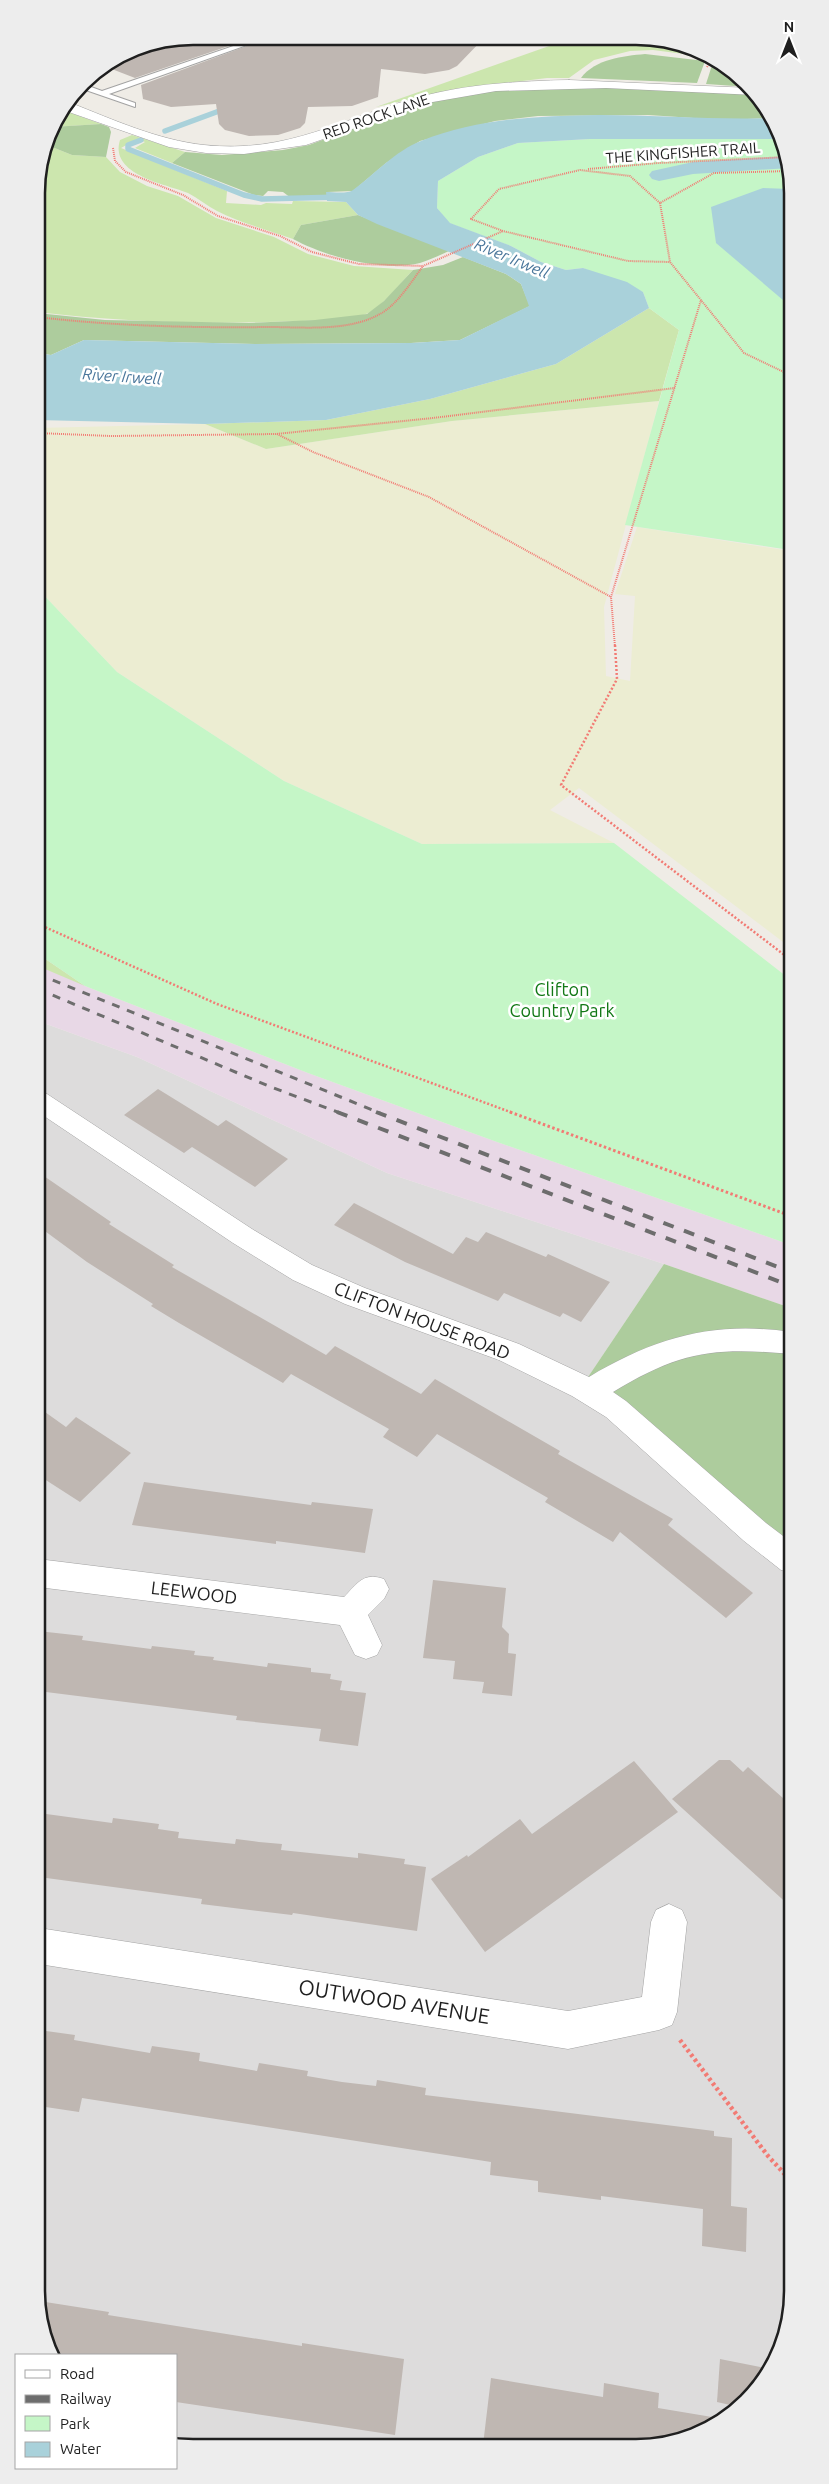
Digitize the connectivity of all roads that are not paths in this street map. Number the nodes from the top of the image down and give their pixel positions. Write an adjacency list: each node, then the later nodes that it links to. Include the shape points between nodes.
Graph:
1 (243, 45): 4 (lane)
2 (88, 89): 4 (lane)
3 (744, 91): 6 (street, RED ROCK LANE, via 577,83 459,92 406,104 318,137 270,149 218,149 171,143)
4 (102, 94): 5 (lane)
5 (132, 106)
6 (72, 108)
7 (45, 1105): 9 (street, CLIFTON HOUSE ROAD, via 296,1269 395,1312 548,1369)
8 (784, 1341): 9 (street, via 717,1338 671,1349 624,1370)
9 (591, 1391): 10 (street, CLIFTON HOUSE ROAD)
10 (784, 1554)
11 (45, 1574): 13 (street, LEEWOOD)
12 (373, 1589): 13 (street)
13 (350, 1612): 14 (street)
14 (366, 1645)
15 (669, 1922): 16 (street, OUTWOOD AVENUE, via 659,2012 568,2030)
16 (45, 1947)

